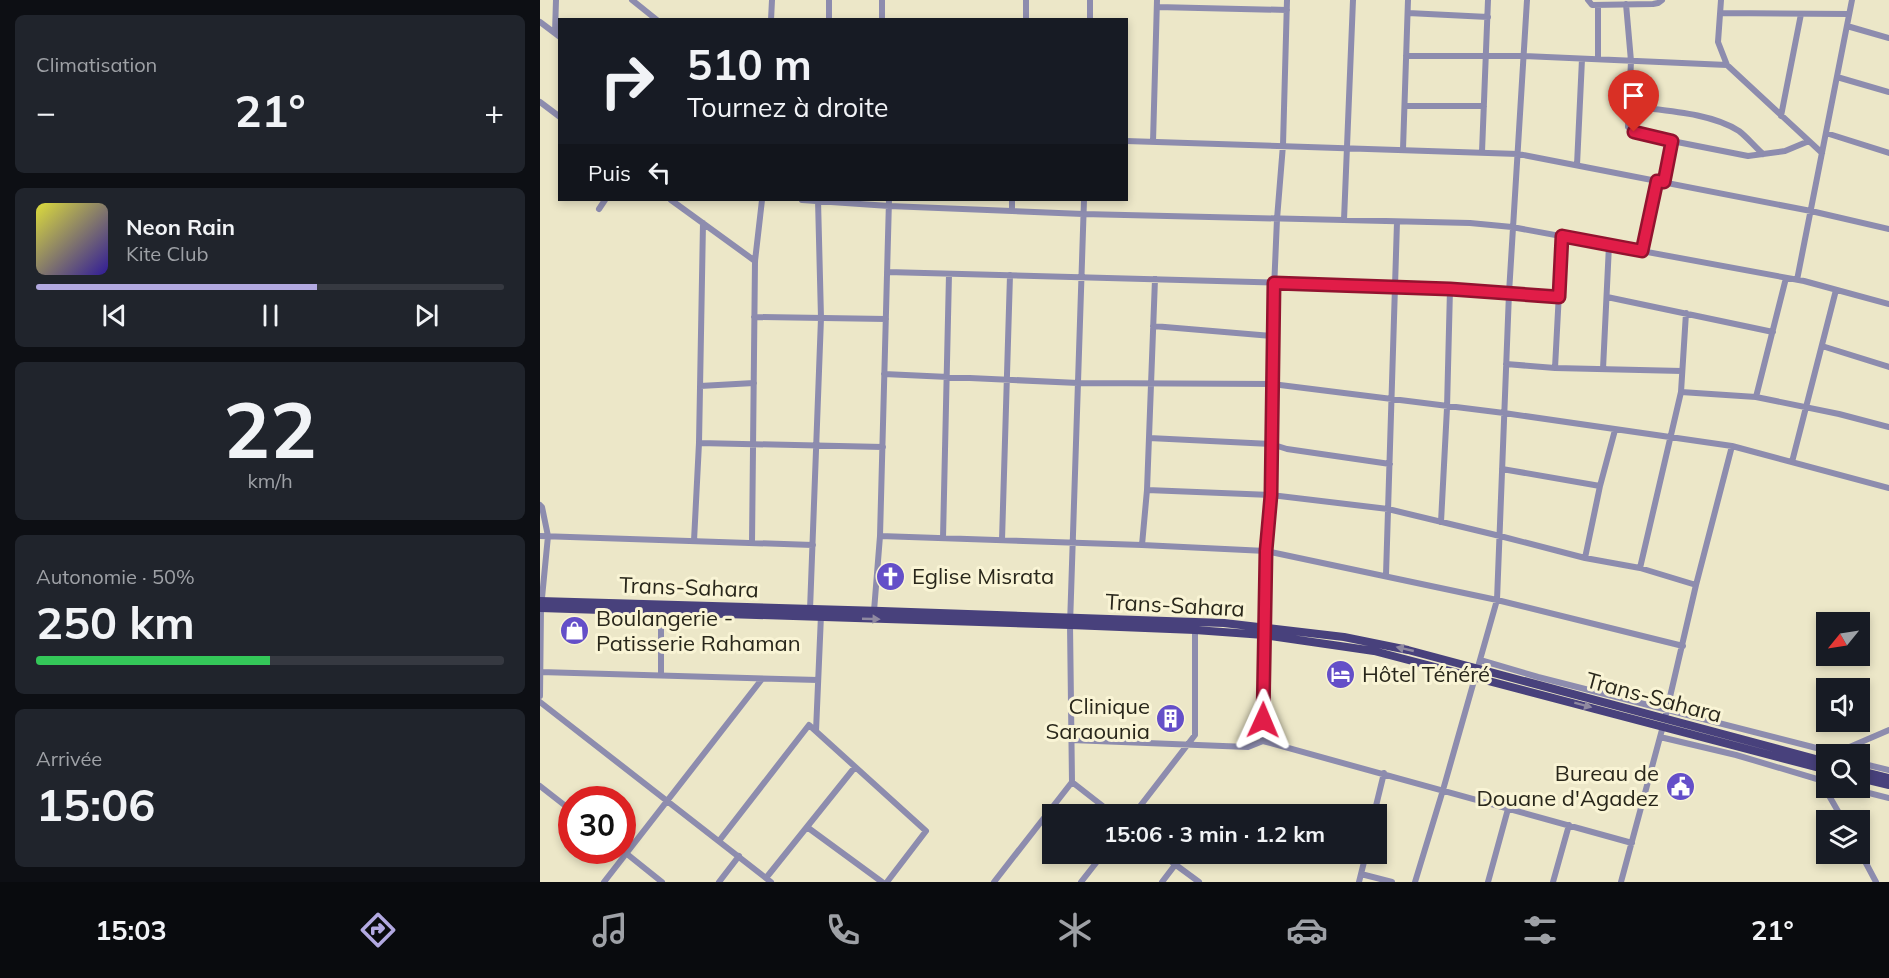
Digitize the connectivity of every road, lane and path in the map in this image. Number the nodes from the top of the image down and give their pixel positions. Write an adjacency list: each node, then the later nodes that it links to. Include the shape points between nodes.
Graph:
1 (556, 0): 34 (street)
2 (632, 0): 26 (street)
3 (772, 0): 27 (street)
4 (829, 0): 28 (street)
5 (882, 0): 29 (street)
6 (1026, 0): 30 (street)
7 (1090, 0): 31 (street)
8 (1287, 0): 20 (street)
9 (1353, 0): 57 (street)
10 (1408, 0): 21 (street)
11 (1488, 0): 25 (street)
12 (1527, 0): 38 (street)
13 (1588, 0): 19 (street)
14 (1662, 0): 18 (street)
15 (1721, 0): 22 (street)
16 (1852, 0): 24 (street)
17 (1157, 3): 20 (street); 55 (street)
18 (1626, 4): 19 (street); 41 (street)
19 (1598, 5): 40 (street)
20 (1287, 10): 56 (street)
21 (1408, 13): 25 (street); 36 (street)
22 (1720, 13): 23 (street); 42 (street, via 1718,42)
23 (1801, 14): 24 (street); 50 (street)
24 (1850, 14): 33 (street)
25 (1488, 16): 37 (street)
26 (654, 18)
27 (771, 18)
28 (829, 18)
29 (882, 18)
30 (1026, 18)
31 (1090, 18)
32 (540, 22): 34 (street)
33 (1847, 26): 35 (street); 43 (street)
34 (557, 35)
35 (1889, 38)
36 (1406, 56): 37 (street); 46 (street)
37 (1486, 56): 38 (street); 47 (street)
38 (1524, 56): 39 (street); 62 (street)
39 (1582, 58): 40 (street); 64 (street)
40 (1598, 59): 41 (street)
41 (1631, 61): 42 (street); 48 (street)
42 (1727, 64): 50 (street)
43 (1837, 77): 44 (street); 51 (street)
44 (1889, 92)
45 (540, 102): 49 (street)
46 (1405, 106): 47 (street); 58 (street)
47 (1484, 106): 59 (street)
48 (1628, 106): 53 (street, via 1630,130); 63 (street, via 1684,113 1725,124 1740,132)
49 (558, 116)
50 (1781, 116): 54 (street)
51 (1826, 133): 60 (street); 61 (street)
52 (1128, 141): 55 (street)
53 (1672, 141): 63 (street, via 1748,156); 65 (street)
54 (1809, 141): 60 (street); 63 (street, via 1785,151)
55 (1153, 142): 56 (street)
56 (1283, 145): 57 (street); 78 (street)
57 (1346, 147): 58 (street); 79 (street)
58 (1403, 149): 59 (street)
59 (1482, 152): 62 (street)
60 (1822, 153): 76 (street)
61 (1889, 153)
62 (1518, 154): 64 (street); 82 (street)
63 (1763, 154)
64 (1577, 165): 65 (street)
65 (1660, 181): 76 (street); 86 (street)
66 (604, 201): 74 (street)
67 (672, 201): 81 (street)
68 (762, 201): 87 (street)
69 (818, 201): 105 (street)
70 (842, 201): 73 (street)
71 (1012, 201): 75 (street)
72 (1084, 201): 77 (street)
73 (889, 203): 75 (street); 88 (street)
74 (599, 208)
75 (1012, 211): 77 (street)
76 (1811, 211): 83 (street); 94 (street)
77 (1083, 214): 78 (street); 91 (street)
78 (1277, 219): 79 (street); 95 (street)
79 (1344, 220): 80 (street)
80 (1397, 222): 82 (street); 96 (street)
81 (703, 223): 87 (street); 123 (street)
82 (1512, 227): 84 (street); 99 (street)
83 (1889, 229)
84 (1562, 236): 85 (street); 100 (street)
85 (1609, 245): 86 (street); 101 (street)
86 (1642, 251): 92 (street)
87 (755, 261): 104 (street)
88 (887, 272): 89 (street); 106 (street)
89 (950, 274): 90 (street); 117 (street)
90 (1010, 275): 91 (street); 118 (street)
91 (1081, 276): 93 (street); 120 (street)
92 (1786, 278): 94 (street); 108 (street)
93 (1155, 279): 95 (street); 107 (street)
94 (1797, 280): 98 (street)
95 (1274, 283): 96 (street); 109 (street)
96 (1395, 286): 97 (street); 126 (street)
97 (1450, 289): 99 (street); 128 (street)
98 (1836, 290): 102 (street); 110 (street)
99 (1509, 293): 100 (street); 111 (street)
100 (1559, 297): 113 (street)
101 (1607, 297): 103 (street); 114 (street)
102 (1889, 304)
103 (1686, 314): 108 (street); 115 (street)
104 (754, 317): 105 (street); 119 (street)
105 (821, 318): 106 (street); 137 (street)
106 (886, 320): 116 (street)
107 (1153, 326): 109 (street); 121 (street)
108 (1773, 332): 125 (street)
109 (1272, 336): 122 (street)
110 (1822, 346): 112 (street); 127 (street)
111 (1506, 364): 113 (street); 129 (street)
112 (1889, 367)
113 (1555, 368): 114 (street)
114 (1603, 369): 115 (street)
115 (1682, 371): 124 (street)
116 (885, 375): 117 (street); 139 (street)
117 (947, 377): 118 (street); 154 (street)
118 (1006, 380): 120 (street); 155 (street)
119 (754, 383): 123 (street); 135 (street)
120 (1078, 383): 121 (street); 158 (street)
121 (1151, 384): 122 (street); 133 (street)
122 (1272, 384): 126 (street); 136 (street)
123 (700, 386): 134 (street)
124 (1681, 392): 125 (street); 132 (street)
125 (1756, 397): 127 (street)
126 (1392, 400): 128 (street); 141 (street)
127 (1806, 407): 130 (street); 140 (street)
128 (1447, 408): 129 (street); 149 (street)
129 (1504, 413): 131 (street); 142 (street)
130 (1889, 427)
131 (1615, 430): 132 (street); 143 (street)
132 (1672, 437): 138 (street); 163 (street)
133 (1149, 438): 136 (street); 145 (street)
134 (699, 443): 135 (street); 156 (street)
135 (753, 444): 137 (street); 157 (street)
136 (1271, 444): 141 (street); 146 (street)
137 (816, 446): 139 (street); 159 (street)
138 (1732, 446): 140 (street); 165 (street)
139 (883, 447): 152 (street)
140 (1792, 462): 144 (street)
141 (1390, 464): 148 (street)
142 (1502, 469): 143 (street); 153 (street)
143 (1600, 486): 162 (street)
144 (1889, 488)
145 (1146, 490): 146 (street); 160 (street)
146 (1271, 495): 148 (street); 161 (street)
147 (540, 505): 151 (street)
148 (1388, 509): 149 (street); 164 (street)
149 (1441, 522): 153 (street)
150 (540, 536): 151 (street)
151 (548, 536): 156 (street); 167 (street)
152 (880, 536): 154 (street); 170 (street)
153 (1500, 536): 162 (street); 166 (street)
154 (943, 538): 155 (street)
155 (1002, 540): 158 (street)
156 (694, 541): 157 (street)
157 (752, 543): 159 (street)
158 (1073, 543): 160 (street); 175 (street)
159 (813, 545): 172 (street)
160 (1142, 545): 161 (street)
161 (1266, 551): 164 (street); 178 (street)
162 (1585, 558): 163 (street)
163 (1640, 568): 165 (street)
164 (1386, 575): 166 (street)
165 (1696, 585): 179 (street)
166 (1497, 600): 179 (street); 181 (street)
167 (541, 605): 168 (main road, Trans-Sahara); 180 (street)
168 (608, 606): 169 (main road, Trans-Sahara); 171 (main road, Trans-Sahara)
169 (673, 609): 171 (main road, Trans-Sahara); 172 (main road, Trans-Sahara)
170 (874, 611): 173 (main road, Trans-Sahara); 174 (main road, Trans-Sahara)
171 (661, 612): 183 (street)
172 (810, 613): 173 (main road, Trans-Sahara)
173 (821, 614): 174 (main road, Trans-Sahara, one-way to 174); 185 (street)
174 (907, 616): 175 (main road, Trans-Sahara)
175 (1070, 621): 176 (main road, Trans-Sahara); 192 (street)
176 (1178, 626): 177 (main road, Trans-Sahara); 178 (main road, Trans-Sahara, via 1224,623)
177 (1196, 630): 178 (main road, Trans-Sahara); 194 (street, via 1195,735)
178 (1265, 631): 181 (main road, Trans-Sahara); 193 (street)
179 (1683, 646): 188 (street)
180 (540, 667): 182 (street)
181 (1478, 668): 188 (main road, Trans-Sahara); 188 (street); 209 (street)
182 (540, 672): 183 (street); 186 (street)
183 (661, 675): 184 (street)
184 (762, 679): 185 (street); 213 (street)
185 (818, 680): 190 (street)
186 (540, 696)
187 (540, 702): 213 (street)
188 (1665, 718): 191 (street); 196 (street); 197 (main road, Trans-Sahara); 199 (main road, Trans-Sahara)
189 (1889, 730): 195 (street)
190 (816, 731): 200 (street); 221 (street, via 809,725)
191 (1660, 737): 204 (street); 222 (street)
192 (1071, 740): 194 (street); 206 (street)
193 (1263, 741): 194 (street, via 1248,747); 202 (street)
194 (1187, 744): 215 (street)
195 (1858, 744)
196 (1816, 750)
197 (1816, 759)
198 (1870, 765): 201 (street)
199 (1816, 766)
200 (855, 767): 219 (street); 237 (street, via 926,831)
201 (1889, 770)
202 (1383, 773): 209 (street); 216 (street)
203 (1870, 775): 207 (main road)
204 (1816, 779)
205 (1870, 779): 207 (main road)
206 (1072, 782): 214 (street); 231 (street)
207 (1888, 782): 211 (street)
208 (540, 786): 212 (street)
209 (1443, 790): 217 (street); 244 (street)
210 (1870, 793): 211 (street)
211 (1885, 797)
212 (558, 800)
213 (667, 801): 220 (street); 221 (street)
214 (1100, 804)
215 (1142, 804)
216 (1376, 804)
217 (1508, 808): 218 (street); 245 (street)
218 (1569, 825): 222 (street); 246 (street)
219 (807, 827): 232 (street); 236 (street)
220 (636, 838)
221 (719, 841): 223 (street)
222 (1632, 843): 247 (street)
223 (739, 856): 232 (street); 235 (street)
224 (636, 861): 234 (street)
225 (616, 864): 233 (street)
226 (1095, 864): 239 (street)
227 (1364, 864): 230 (street)
228 (1866, 864): 248 (street)
229 (1175, 865): 240 (street); 241 (street)
230 (1361, 874): 242 (street); 243 (street)
231 (996, 879): 238 (street)
232 (769, 880)
233 (604, 882)
234 (662, 882)
235 (720, 882)
236 (882, 882)
237 (887, 882)
238 (1006, 882)
239 (1081, 882)
240 (1162, 882)
241 (1199, 882)
242 (1359, 882)
243 (1392, 882)
244 (1415, 882)
245 (1488, 882)
246 (1553, 882)
247 (1621, 882)
248 (1876, 882)

